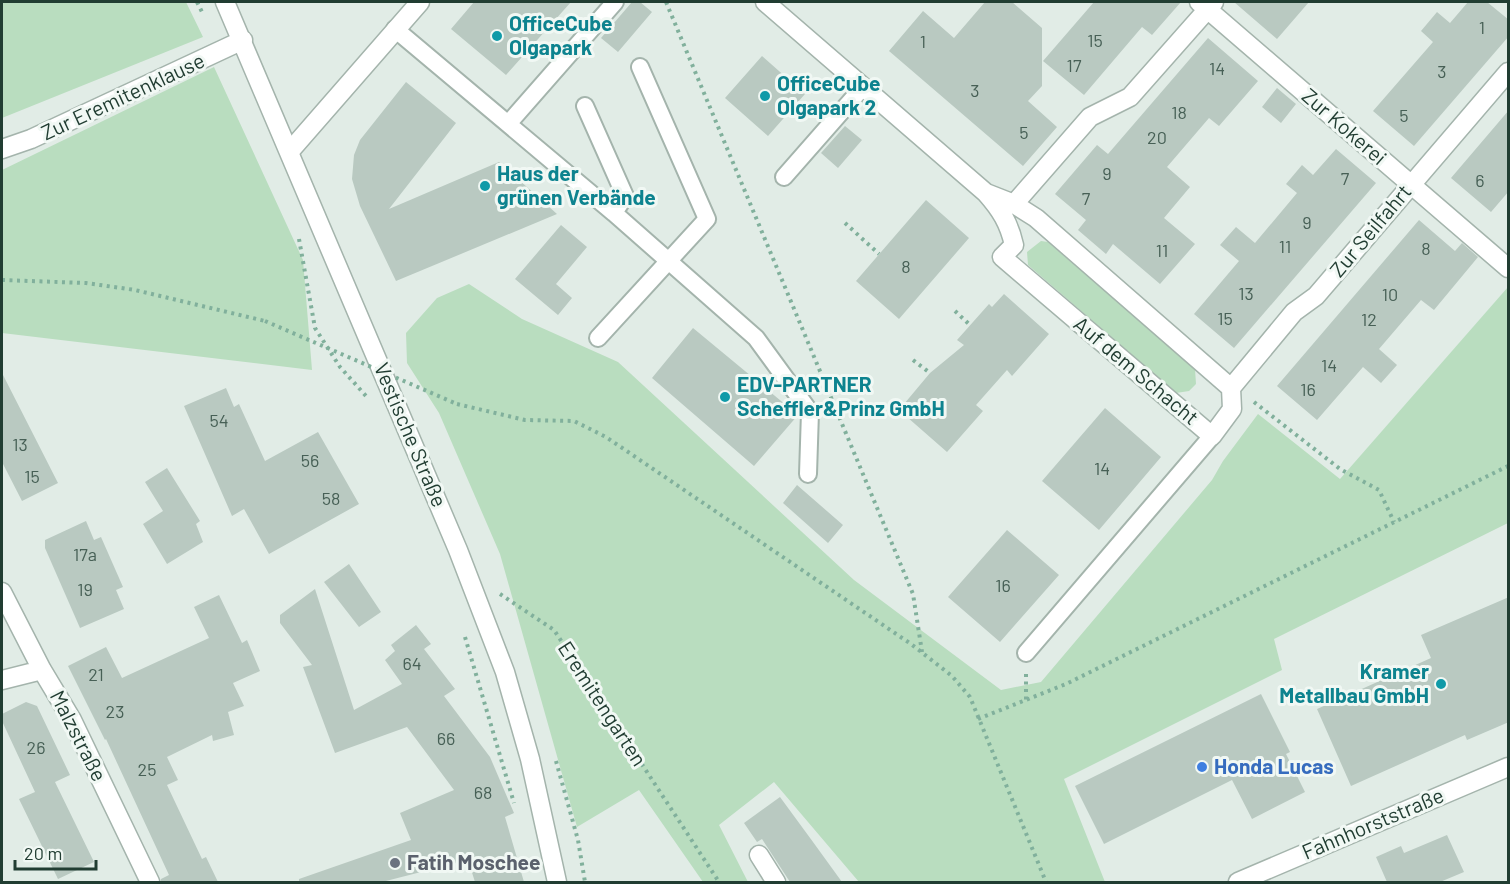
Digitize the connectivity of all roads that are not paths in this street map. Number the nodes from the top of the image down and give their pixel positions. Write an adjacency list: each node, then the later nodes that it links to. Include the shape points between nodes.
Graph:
1 (225, 2): 7 (street, Vestische Straße)
2 (420, 2): 6 (street)
3 (615, 2): 12 (lane)
4 (765, 2): 10 (street, Auf dem Schacht)
5 (1207, 4): 16 (street, Zur Kokerei); 18 (street, Zur Kokerei, via 1130,97 1090,117)
6 (395, 29): 12 (lane); 14 (street)
7 (243, 40): 13 (street, Zur Eremitenklause); 14 (street, Vestische Straße)
8 (640, 67): 20 (lane, via 707,219)
9 (1509, 72): 16 (street, Zur Seilfahrt)
10 (863, 87): 15 (lane); 17 (street, Auf dem Schacht)
11 (585, 106): 19 (lane, via 625,196)
12 (508, 124): 19 (lane)
13 (2, 149)
14 (290, 151): 33 (street, Vestische Straße, via 458,550 505,672)
15 (784, 177)
16 (1411, 185): 21 (street, Zur Kokerei); 23 (street, Zur Seilfahrt, via 1316,296 1294,312)
17 (986, 193): 18 (street, Auf dem Schacht); 24 (street, Auf dem Schacht, via 1010,226 1014,245 1002,257)
18 (1014, 204): 23 (street, Auf dem Schacht, via 1036,218)
19 (614, 213): 20 (lane)
20 (670, 261): 22 (lane); 25 (lane, via 756,338 810,412)
21 (1509, 268)
22 (597, 338)
23 (1231, 388): 24 (street, Auf dem Schacht, via 1232,409)
24 (1212, 436): 27 (lane)
25 (808, 474)
26 (2, 592): 28 (street, Malzstraße)
27 (1026, 653)
28 (42, 670): 29 (street); 32 (street, Malzstraße, via 72,720)
29 (2, 680)
30 (1509, 767): 35 (street, Fahnhorststraße)
31 (759, 855): 34 (street)
32 (150, 882)
33 (557, 882)
34 (776, 882)
35 (1238, 882)

